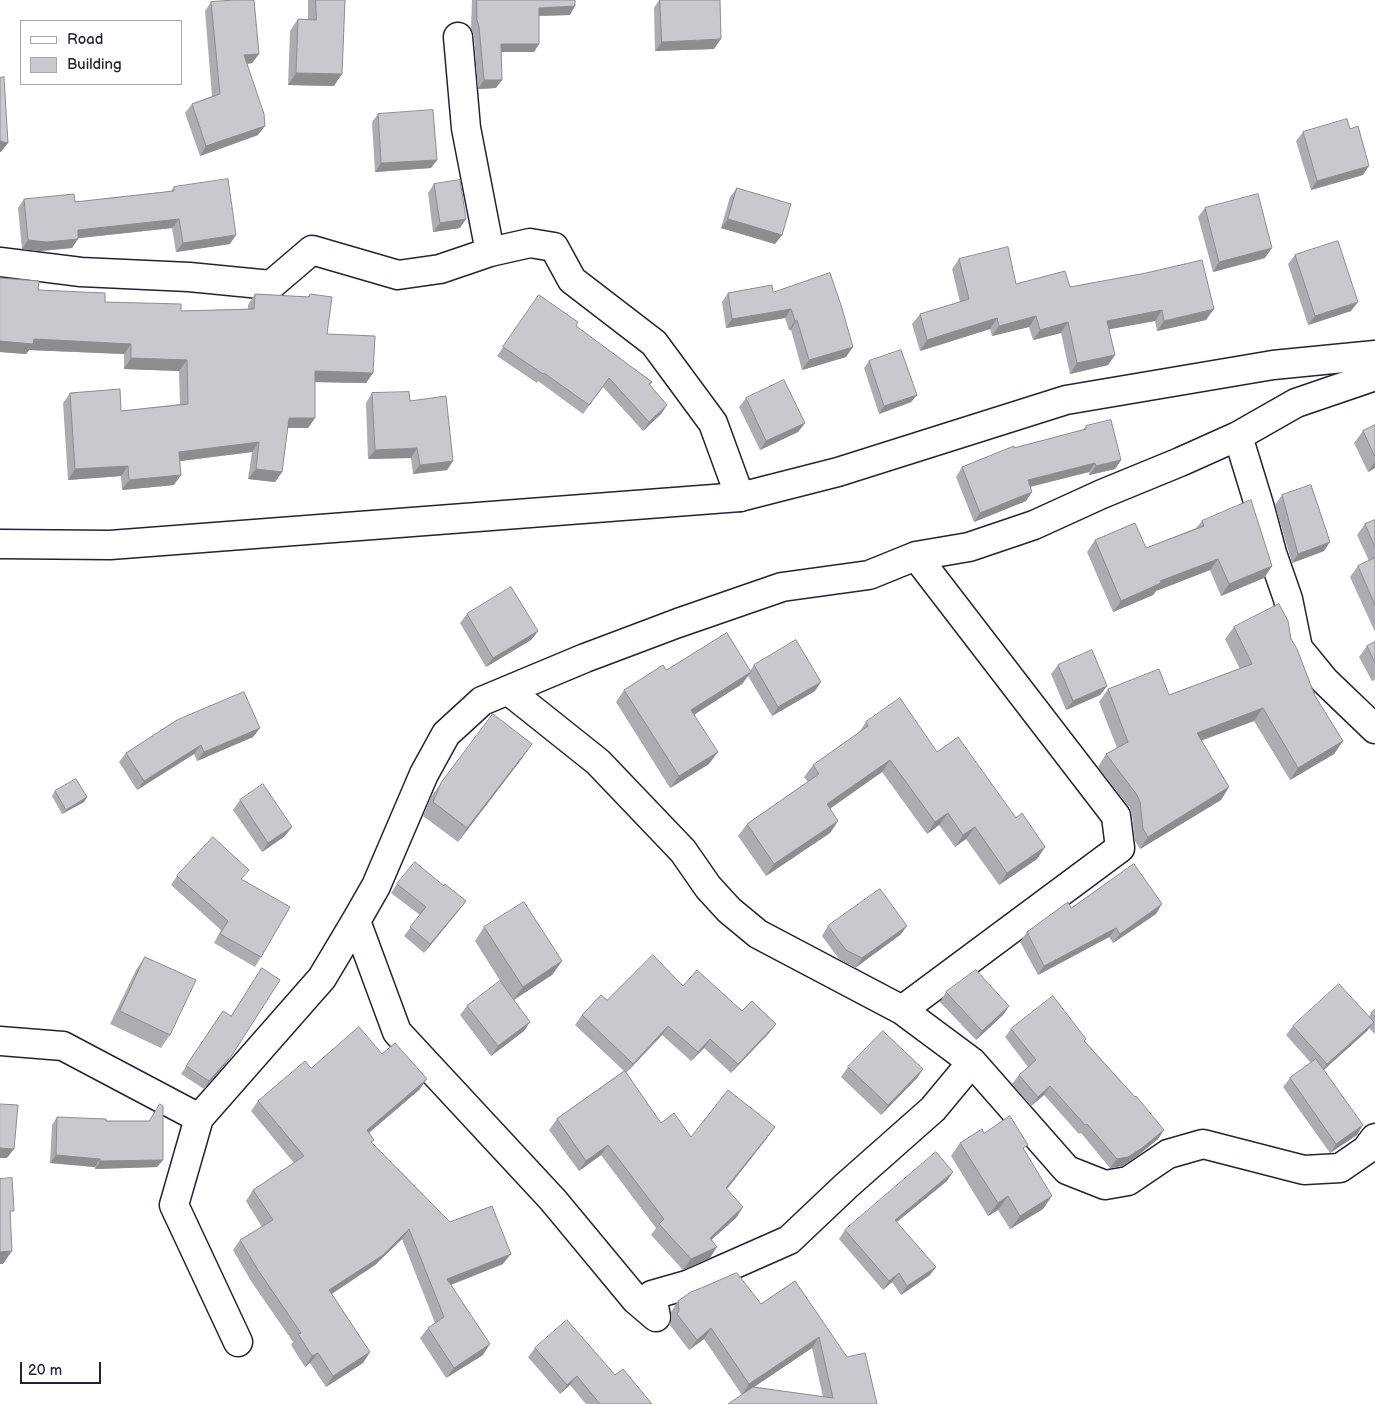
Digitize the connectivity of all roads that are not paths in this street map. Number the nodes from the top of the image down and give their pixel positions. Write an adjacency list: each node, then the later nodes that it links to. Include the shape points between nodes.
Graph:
1 (458, 37): 2 (street, via 466,128)
2 (490, 252): 3 (street, via 440,269 398,275 312,250 271,285 81,272); 7 (street, via 530,244 554,247 572,280 654,343 713,423)
3 (0, 262)
4 (1375, 355): 7 (street, via 1273,365 1066,400 838,472)
5 (1375, 376): 6 (street, via 1296,403)
6 (1238, 436): 9 (street, via 1034,525 969,547); 11 (street, via 1288,599 1298,648 1325,682)
7 (740, 497): 8 (street, via 110,545)
8 (0, 544)
9 (916, 556): 10 (street, via 869,575 782,587 678,622); 13 (street, via 1116,816 1120,848)
10 (509, 691): 12 (street, via 482,701 446,734 424,774 376,886); 13 (street, via 598,762 683,851 728,910 758,934)
11 (1375, 728)
12 (356, 921): 15 (street, via 397,1032 553,1200 636,1300 656,1318 652,1295 687,1285 789,1240 933,1109); 16 (street, via 322,978)
13 (902, 1010): 15 (street)
14 (0, 1041): 16 (street, via 63,1046)
15 (972, 1062): 17 (street, via 1067,1170 1105,1185 1128,1181 1168,1154 1203,1144 1304,1170 1340,1168 1366,1150)
16 (198, 1118): 18 (street, via 174,1205)
17 (1375, 1138)
18 (238, 1342)

